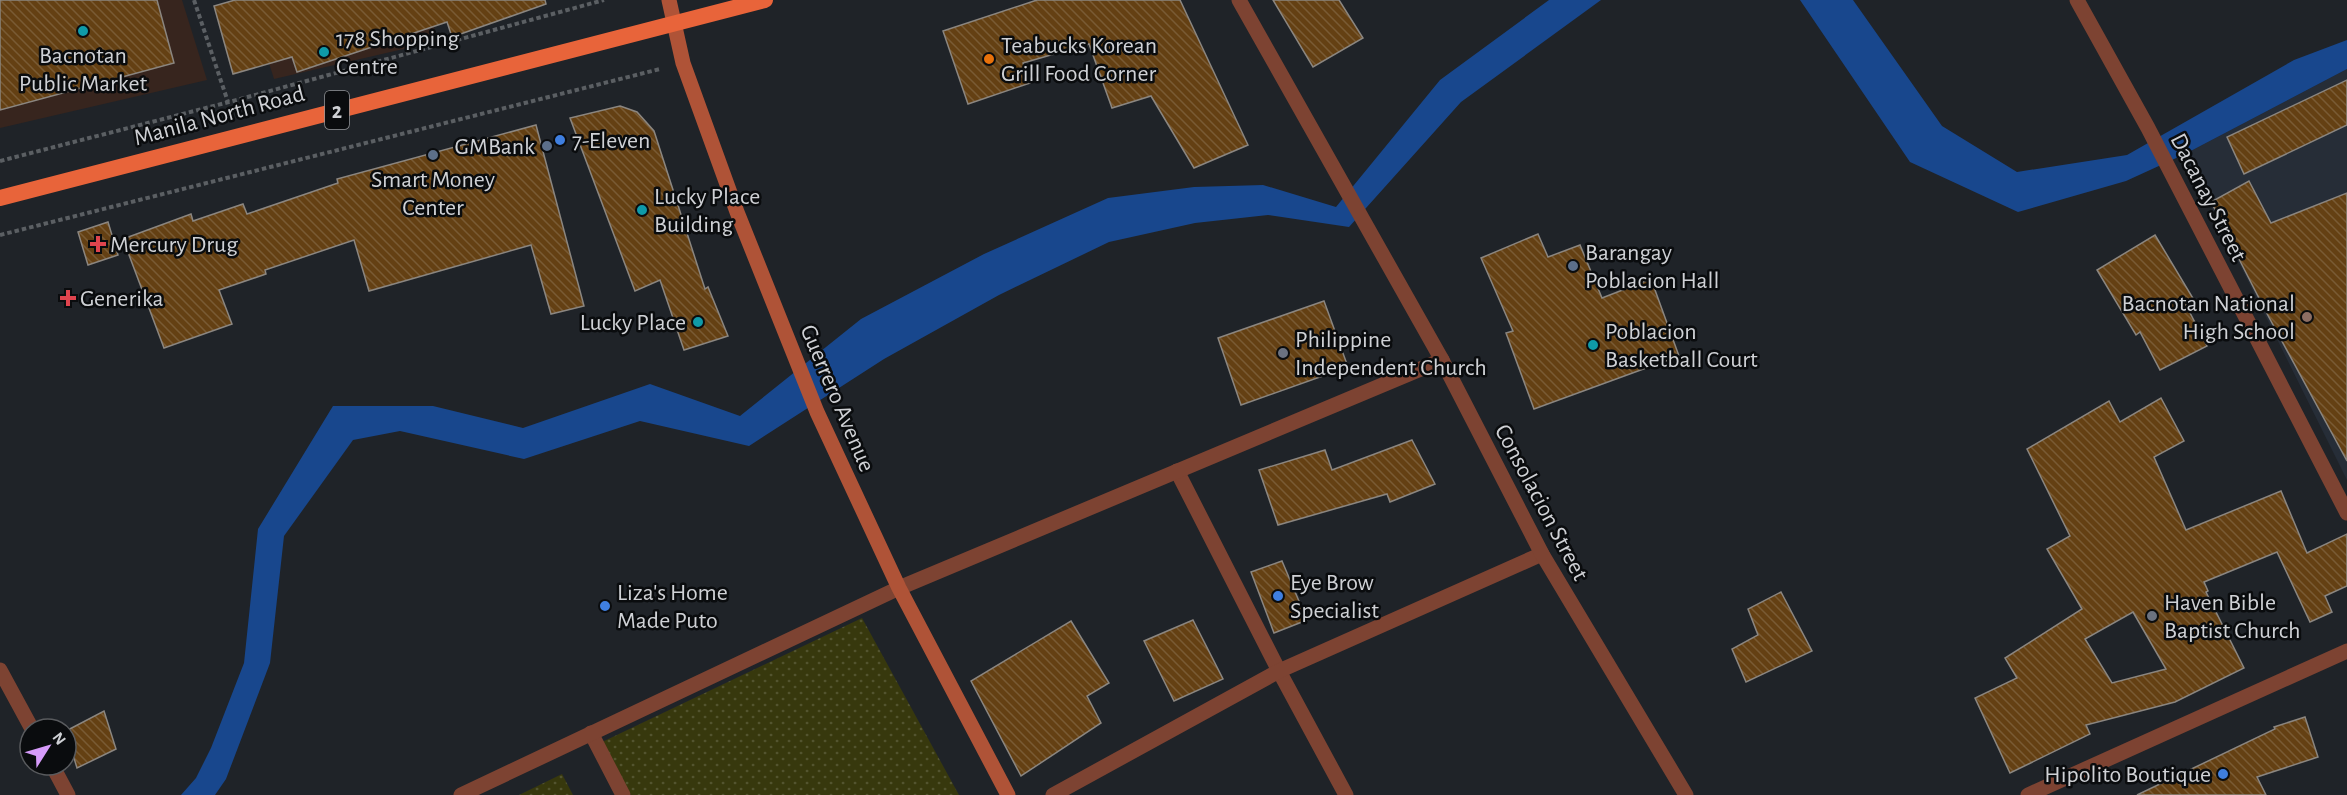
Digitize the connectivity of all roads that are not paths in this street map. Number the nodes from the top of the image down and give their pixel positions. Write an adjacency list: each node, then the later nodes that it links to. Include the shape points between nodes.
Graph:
1 (669, 0): 5 (main road, Guerrero Avenue)
2 (765, 0): 5 (highway, Manila North Road / 2)
3 (1239, 0): 7 (street, Consolacion Street)
4 (2077, 0): 9 (street, Dacanay Street, via 2172,173)
5 (674, 23): 6 (highway, Manila North Road / 2); 11 (main road, Guerrero Avenue, via 683,63 737,212 817,412)
6 (0, 198)
7 (1442, 360): 8 (street); 10 (street, Consolacion Street)
8 (1177, 471): 11 (street); 14 (street)
9 (2347, 513)
10 (1542, 554): 14 (street); 24 (street, Consolacion Street)
11 (899, 588): 16 (street); 21 (main road, Guerrero Avenue)
12 (2347, 651): 25 (street)
13 (0, 670): 15 (street)
14 (1279, 671): 22 (street); 23 (street)
15 (25, 717)
16 (591, 733): 19 (street); 20 (street)
17 (58, 777): 18 (street)
18 (68, 795)
19 (461, 795)
20 (623, 795)
21 (1008, 795)
22 (1053, 795)
23 (1346, 795)
24 (1686, 795)
25 (2028, 795)

